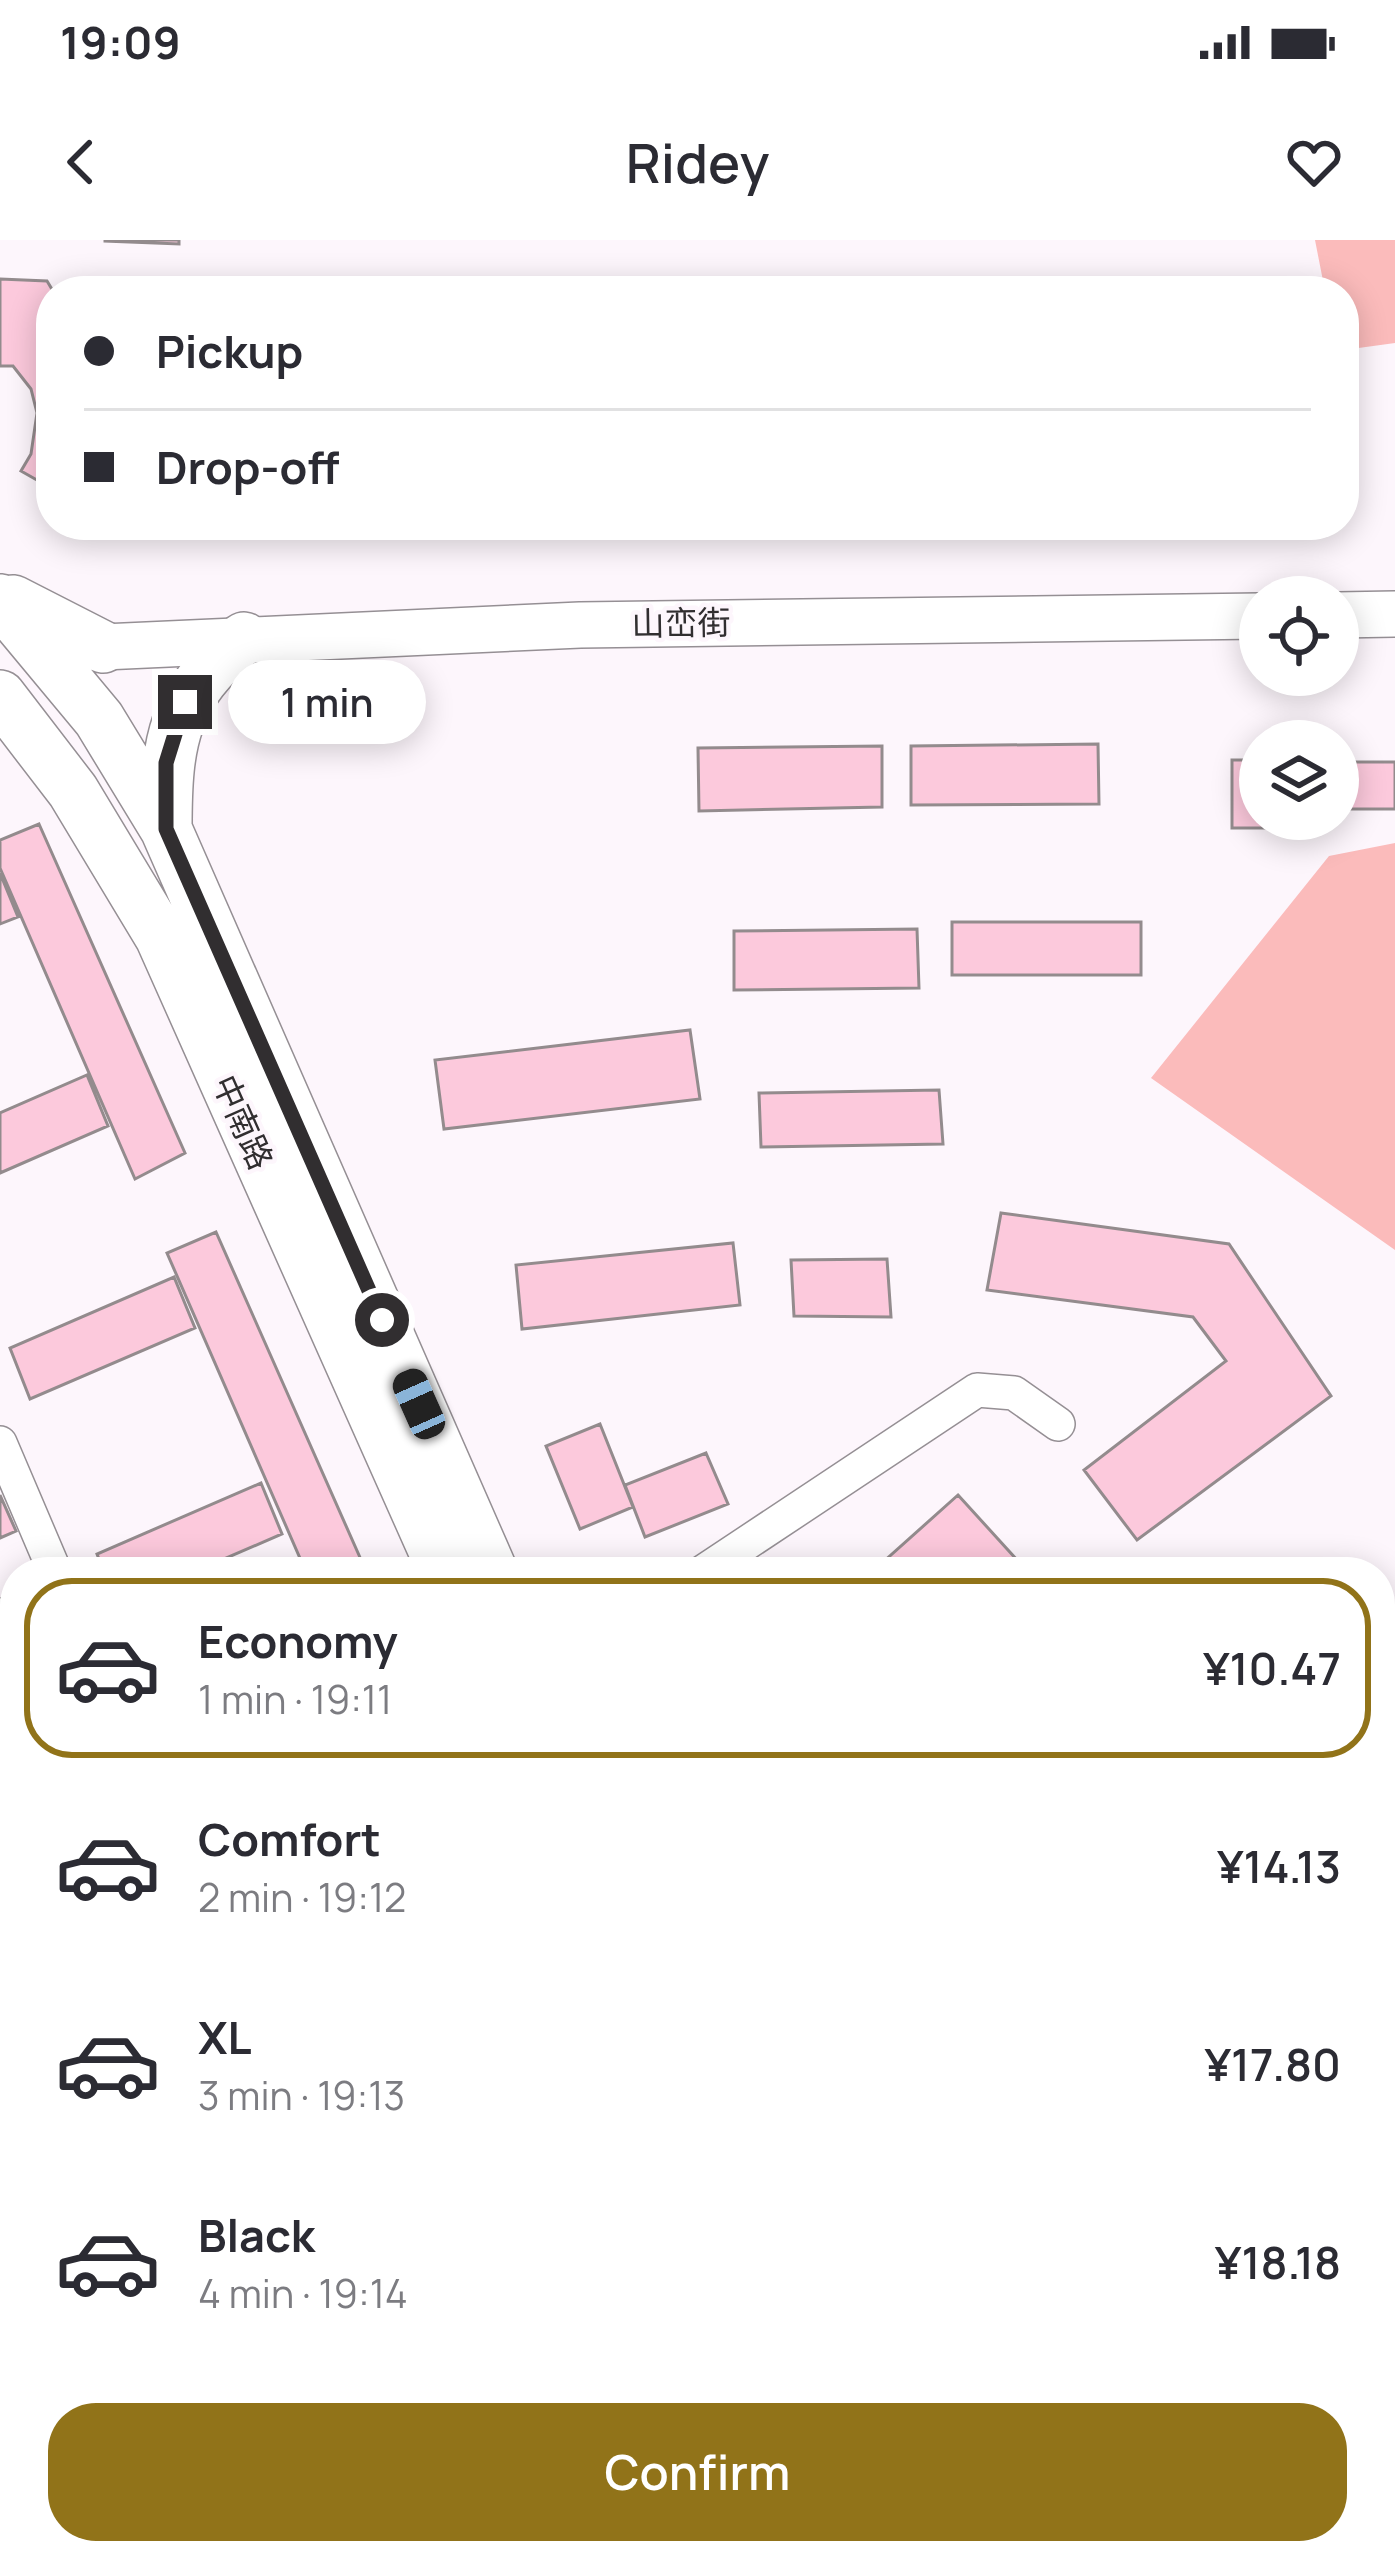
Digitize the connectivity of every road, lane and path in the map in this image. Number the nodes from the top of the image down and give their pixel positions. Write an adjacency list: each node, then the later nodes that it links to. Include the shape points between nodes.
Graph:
1 (7, 613): 6 (main road); 8 (main road, via 100,718)
2 (1395, 614): 3 (main road)
3 (1359, 615)
4 (1239, 616): 5 (main road, 山峦街)
5 (244, 638): 6 (main road, 山峦街); 8 (main road, via 208,667 172,732)
6 (103, 647)
7 (0, 696): 12 (main road, 中南路, via 73,791 161,937)
8 (166, 829): 13 (main road)
9 (1058, 1424): 14 (street, via 1014,1394 976,1390)
10 (0, 1443): 11 (street)
11 (49, 1557)
12 (437, 1557)
13 (485, 1557)
14 (726, 1557)

